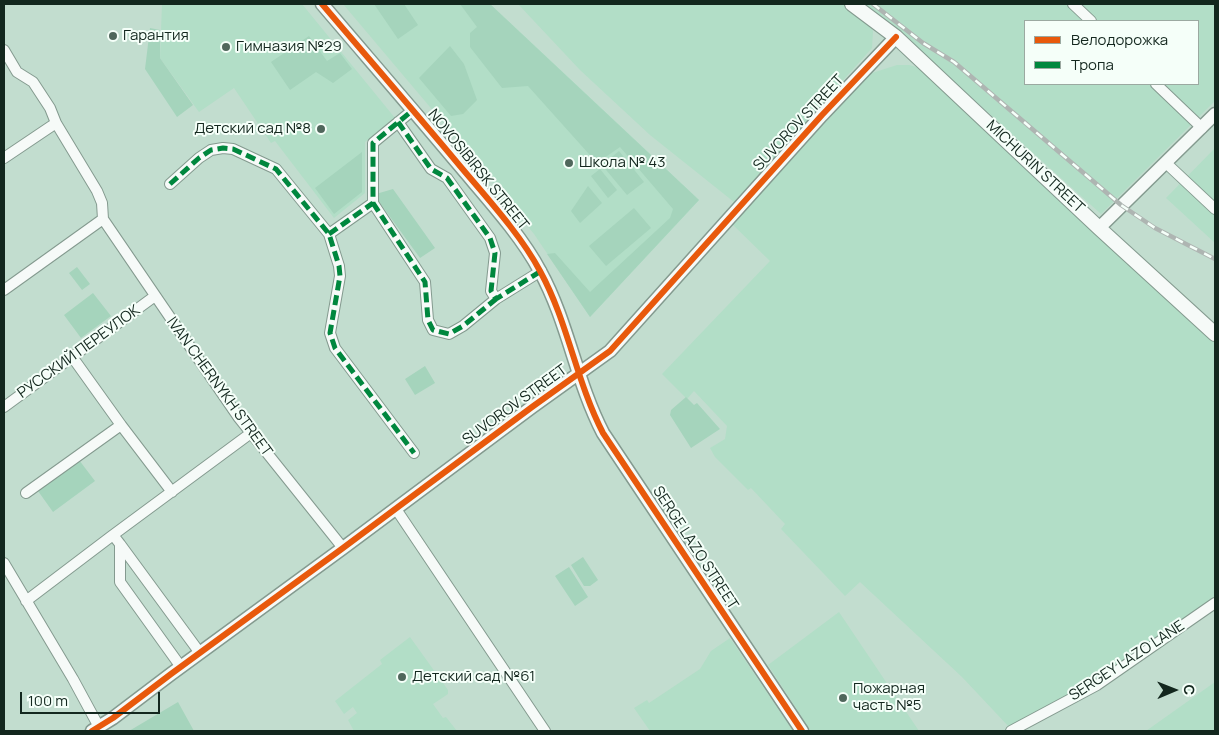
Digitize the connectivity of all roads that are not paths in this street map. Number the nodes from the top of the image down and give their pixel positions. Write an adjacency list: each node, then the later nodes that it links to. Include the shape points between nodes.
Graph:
1 (322, 4): 8 (street, NOVOSIBIRSK STREET)
2 (852, 4): 5 (main road, MICHURIN STREET)
3 (1073, 4): 4 (street)
4 (1090, 20)
5 (896, 37): 19 (main road, MICHURIN STREET); 27 (street, SUVOROV STREET, via 610,351)
6 (4, 50): 11 (street, via 17,72 33,82)
7 (1157, 85): 12 (street)
8 (413, 110): 10 (street); 21 (street, NOVOSIBIRSK STREET, via 523,244)
9 (1215, 114): 12 (street)
10 (398, 122): 16 (street, via 373,143); 24 (street, via 431,170 447,178 490,238 495,253 491,291)
11 (56, 123): 13 (street); 18 (street, via 97,191)
12 (1202, 128): 14 (street)
13 (4, 158)
14 (1166, 163): 17 (street); 19 (street)
15 (170, 184): 20 (street, via 211,150 233,149 276,169)
16 (373, 203): 20 (street); 24 (street, via 425,282 428,320 432,330 448,334)
17 (1215, 209)
18 (103, 219): 22 (street); 23 (street, IVAN CHERNYKH STREET)
19 (1099, 228): 25 (main road, MICHURIN STREET)
20 (329, 234): 31 (street, via 340,276 330,333 335,348)
21 (541, 271): 24 (street); 27 (street, NOVOSIBIRSK STREET, via 565,328)
22 (4, 290)
23 (155, 296): 26 (street, РУССКИЙ ПЕРЕУЛОК); 30 (street, IVAN CHERNYKH STREET)
24 (496, 299)
25 (1215, 334)
26 (72, 358): 28 (street, РУССКИЙ ПЕРЕУЛОК); 29 (street)
27 (579, 374): 34 (street, SUVOROV STREET); 45 (street, SERGE LAZO STREET, via 603,433)
28 (4, 407)
29 (121, 426): 32 (street); 33 (street)
30 (251, 433): 32 (street); 37 (street, IVAN CHERNYKH STREET)
31 (414, 453)
32 (172, 492): 35 (street)
33 (26, 494)
34 (396, 509): 37 (street, SUVOROV STREET); 44 (street)
35 (113, 535): 36 (street); 39 (street)
36 (120, 544): 41 (street); 42 (street, via 120,582)
37 (343, 548): 41 (street, SUVOROV STREET)
38 (4, 563): 39 (street)
39 (26, 601): 43 (street, via 74,679)
40 (1215, 603): 46 (street, SERGEY LAZO LANE, via 1097,685)
41 (200, 653): 42 (street, SUVOROV STREET)
42 (181, 667): 43 (street, SUVOROV STREET)
43 (96, 729)
44 (545, 731)
45 (802, 731)
46 (1011, 731)

